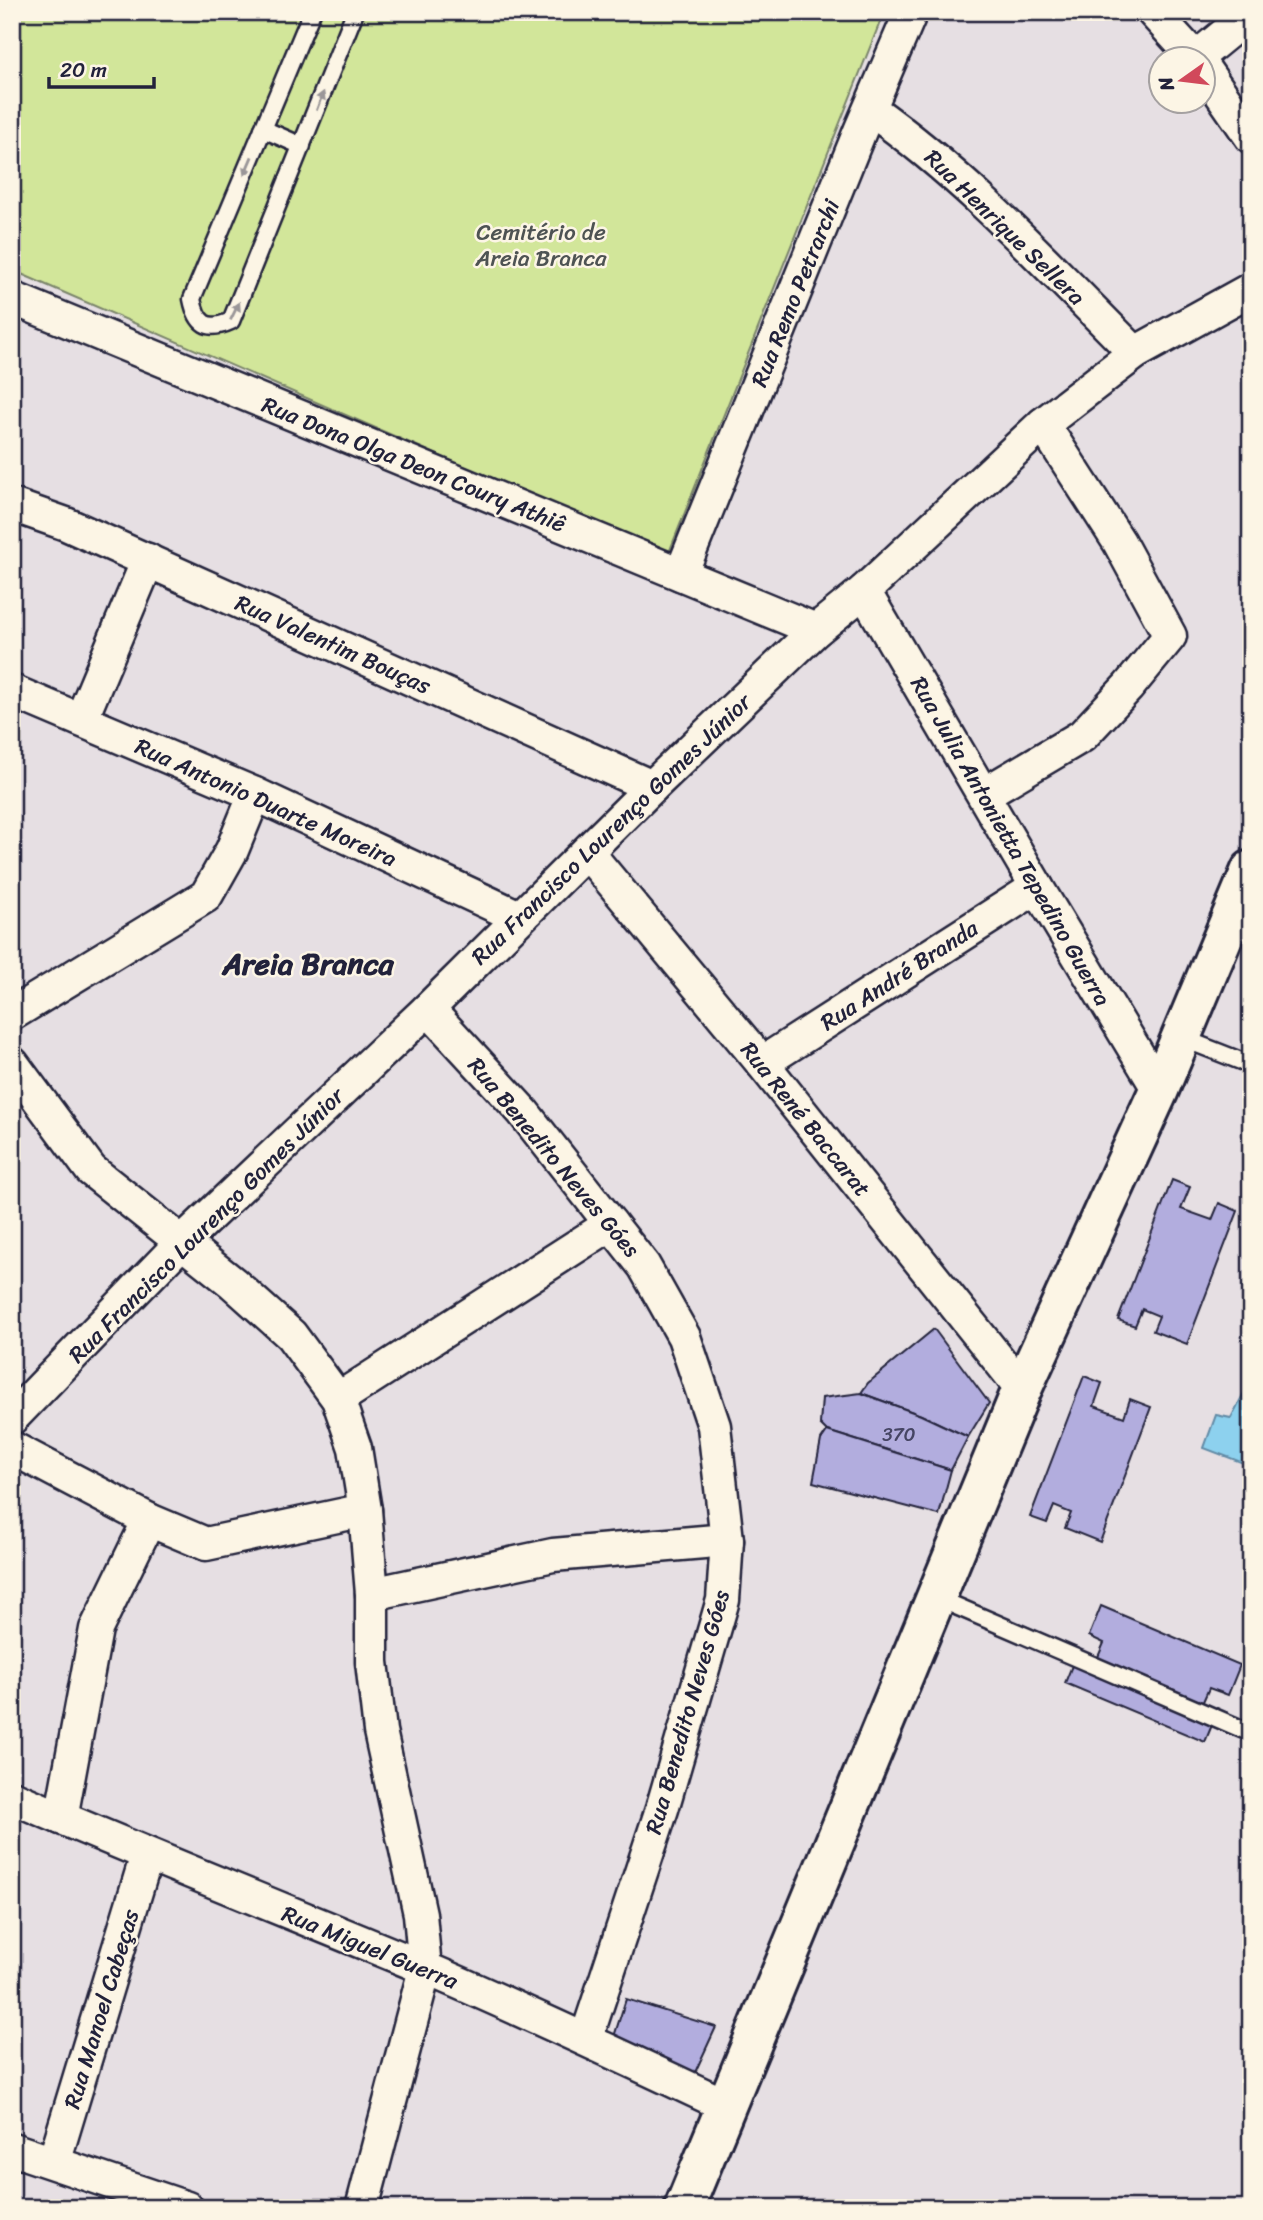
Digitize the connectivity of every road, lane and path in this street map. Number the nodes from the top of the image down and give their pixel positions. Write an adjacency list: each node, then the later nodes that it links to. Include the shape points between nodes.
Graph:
1 (312, 12): 10 (lane)
2 (355, 12): 12 (lane, one-way to 2)
3 (911, 12): 9 (street, Rua Remo Petrarchi)
4 (1153, 12): 6 (street)
5 (1251, 13): 7 (street)
6 (1184, 46)
7 (1216, 46)
8 (1218, 89): 11 (street)
9 (870, 109): 15 (street, Rua Henrique Sellera, via 960,182); 19 (street, Rua Remo Petrarchi)
10 (263, 129): 12 (lane); 12 (lane, one-way to 12, via 192,299 195,314 205,325 217,328 231,321)
11 (1251, 137)
12 (302, 146)
13 (1251, 289): 15 (street, Rua Francisco Lourenço Gomes Júnior)
14 (12, 298): 19 (street, Rua Dona Olga Deon Coury Athiê)
15 (1135, 353): 16 (street, Rua Francisco Lourenço Gomes Júnior)
16 (1043, 424): 20 (street, Rua Francisco Lourenço Gomes Júnior); 26 (street, via 1119,542 1170,636 1082,736)
17 (12, 505): 18 (street, Rua Valentim Bouças)
18 (148, 560): 23 (street); 24 (street, Rua Valentim Bouças)
19 (681, 574): 21 (street, Rua Dona Olga Deon Coury Athiê)
20 (864, 591): 21 (street, Rua Francisco Lourenço Gomes Júnior); 26 (street, Rua Julia Antonietta Tepedino Guerra)
21 (817, 631): 24 (street, Rua Francisco Lourenço Gomes Júnior)
22 (12, 691): 23 (street, Rua Antonio Duarte Moreira)
23 (81, 720): 25 (street, Rua Antonio Duarte Moreira)
24 (652, 787): 27 (street, Rua Francisco Lourenço Gomes Júnior)
25 (255, 794): 30 (street, Rua Antonio Duarte Moreira); 33 (street, via 232,850 206,896)
26 (984, 794): 29 (street, Rua Julia Antonietta Tepedino Guerra)
27 (587, 852): 30 (street, Rua Francisco Lourenço Gomes Júnior); 36 (street, Rua René Baccarat)
28 (1251, 870): 31 (street)
29 (1037, 887): 36 (street, Rua André Branda); 38 (street, Rua Julia Antonietta Tepedino Guerra)
30 (519, 917): 32 (street, Rua Francisco Lourenço Gomes Júnior)
31 (1239, 930): 34 (street)
32 (428, 1009): 39 (street, Rua Benedito Neves Góes, via 523,1112); 40 (street, Rua Francisco Lourenço Gomes Júnior)
33 (12, 1014)
34 (1181, 1037): 37 (lane); 38 (street)
35 (12, 1063): 40 (street, via 91,1170)
36 (762, 1063): 41 (street, Rua René Baccarat)
37 (1251, 1065)
38 (1159, 1090): 41 (street)
39 (611, 1224): 42 (street); 47 (street, Rua Benedito Neves Góes, via 644,1266 684,1337 714,1426)
40 (182, 1242): 42 (street, via 291,1335); 43 (street, Rua Francisco Lourenço Gomes Júnior)
41 (1022, 1389): 49 (street)
42 (338, 1399): 45 (street, via 355,1448)
43 (12, 1418)
44 (12, 1448): 46 (street)
45 (365, 1510): 46 (street, via 206,1544); 48 (street)
46 (149, 1520): 52 (street, via 96,1629)
47 (727, 1540): 48 (street, via 553,1555); 55 (street, Rua Benedito Neves Góes, via 723,1600 662,1809)
48 (372, 1594): 54 (street, via 372,1662 380,1731 419,1914)
49 (935, 1597): 50 (lane); 56 (street)
50 (1251, 1733)
51 (12, 1797): 52 (street, Rua Miguel Guerra)
52 (61, 1818): 53 (street, Rua Miguel Guerra)
53 (147, 1856): 54 (street, Rua Miguel Guerra); 58 (street, Rua Manoel Cabeças)
54 (425, 1969): 55 (street, Rua Miguel Guerra); 60 (street)
55 (586, 2039): 56 (street, Rua Miguel Guerra)
56 (725, 2105): 61 (street)
57 (12, 2149): 58 (street)
58 (54, 2162): 59 (street)
59 (187, 2208)
60 (362, 2208)
61 (684, 2208)

